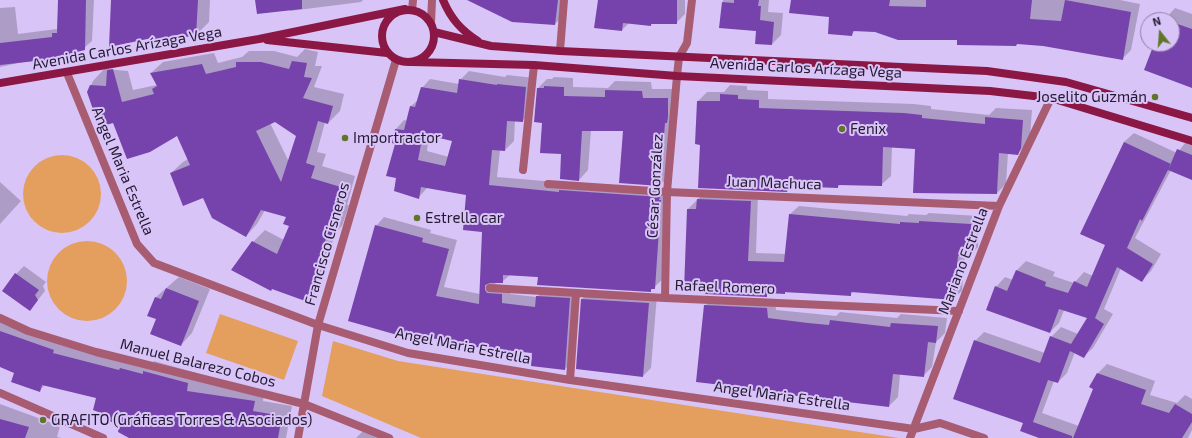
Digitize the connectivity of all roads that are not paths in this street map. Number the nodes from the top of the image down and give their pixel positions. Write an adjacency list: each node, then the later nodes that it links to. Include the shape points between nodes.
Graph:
1 (412, 0): 6 (street)
2 (432, 0): 7 (street)
3 (443, 0): 10 (street, via 458,26 478,41)
4 (564, 0): 11 (street)
5 (692, 0): 13 (street, César González, via 687,43)
6 (408, 10): 7 (street, via 423,14); 9 (street, Avenida Carlos Arízaga Vega); 12 (street, via 388,18 382,29 381,42)
7 (431, 23): 8 (street)
8 (434, 32): 10 (street, Avenida Carlos Arízaga Vega); 15 (street, via 434,42 429,52 422,59)
9 (259, 39): 12 (street, Avenida Carlos Arízaga Vega); 17 (street, Avenida Carlos Arízaga Vega)
10 (492, 46): 11 (street, Avenida Carlos Arízaga Vega)
11 (560, 51): 13 (street, Avenida Carlos Arízaga Vega)
12 (387, 54): 14 (street)
13 (679, 57): 18 (street, César González); 21 (street, Avenida Carlos Arízaga Vega, via 987,71 1066,82)
14 (396, 60): 15 (street); 32 (street, Francisco Cisneros)
15 (412, 62): 16 (street, Avenida Carlos Arízaga Vega)
16 (534, 65): 18 (street, Avenida Carlos Arízaga Vega); 23 (street)
17 (67, 73): 19 (street, Avenida Carlos Arízaga Vega); 32 (street, Angel Maria Estrella, via 138,244 154,263)
18 (677, 76): 20 (street, Avenida Carlos Arízaga Vega, via 990,92); 25 (street, César González)
19 (0, 84)
20 (1051, 98): 22 (street, Avenida Carlos Arízaga Vega); 26 (street, Mariano Estrella)
21 (1192, 118)
22 (1192, 141)
23 (523, 170)
24 (548, 184): 25 (street, Juan Machuca)
25 (667, 192): 26 (street, Juan Machuca); 29 (street, César González)
26 (999, 206): 30 (street, Mariano Estrella)
27 (490, 288): 28 (street, Rafael Romero)
28 (576, 293): 29 (street, Rafael Romero); 33 (street)
29 (665, 298): 30 (street, Rafael Romero)
30 (959, 311): 36 (street, Mariano Estrella)
31 (0, 318): 35 (street, Manuel Balarezo Cobos, via 28,331 96,352)
32 (318, 325): 33 (street, Angel Maria Estrella, via 408,353); 35 (street, Francisco Cisneros)
33 (570, 380): 36 (street, Angel Maria Estrella)
34 (0, 393): 37 (street)
35 (304, 404): 38 (street, Francisco Cisneros); 39 (street, Manuel Balarezo Cobos)
36 (914, 429): 40 (street, Mariano Estrella); 41 (street, Angel Maria Estrella, via 940,423)
37 (102, 438)
38 (298, 438)
39 (389, 438)
40 (910, 438)
41 (984, 438)

